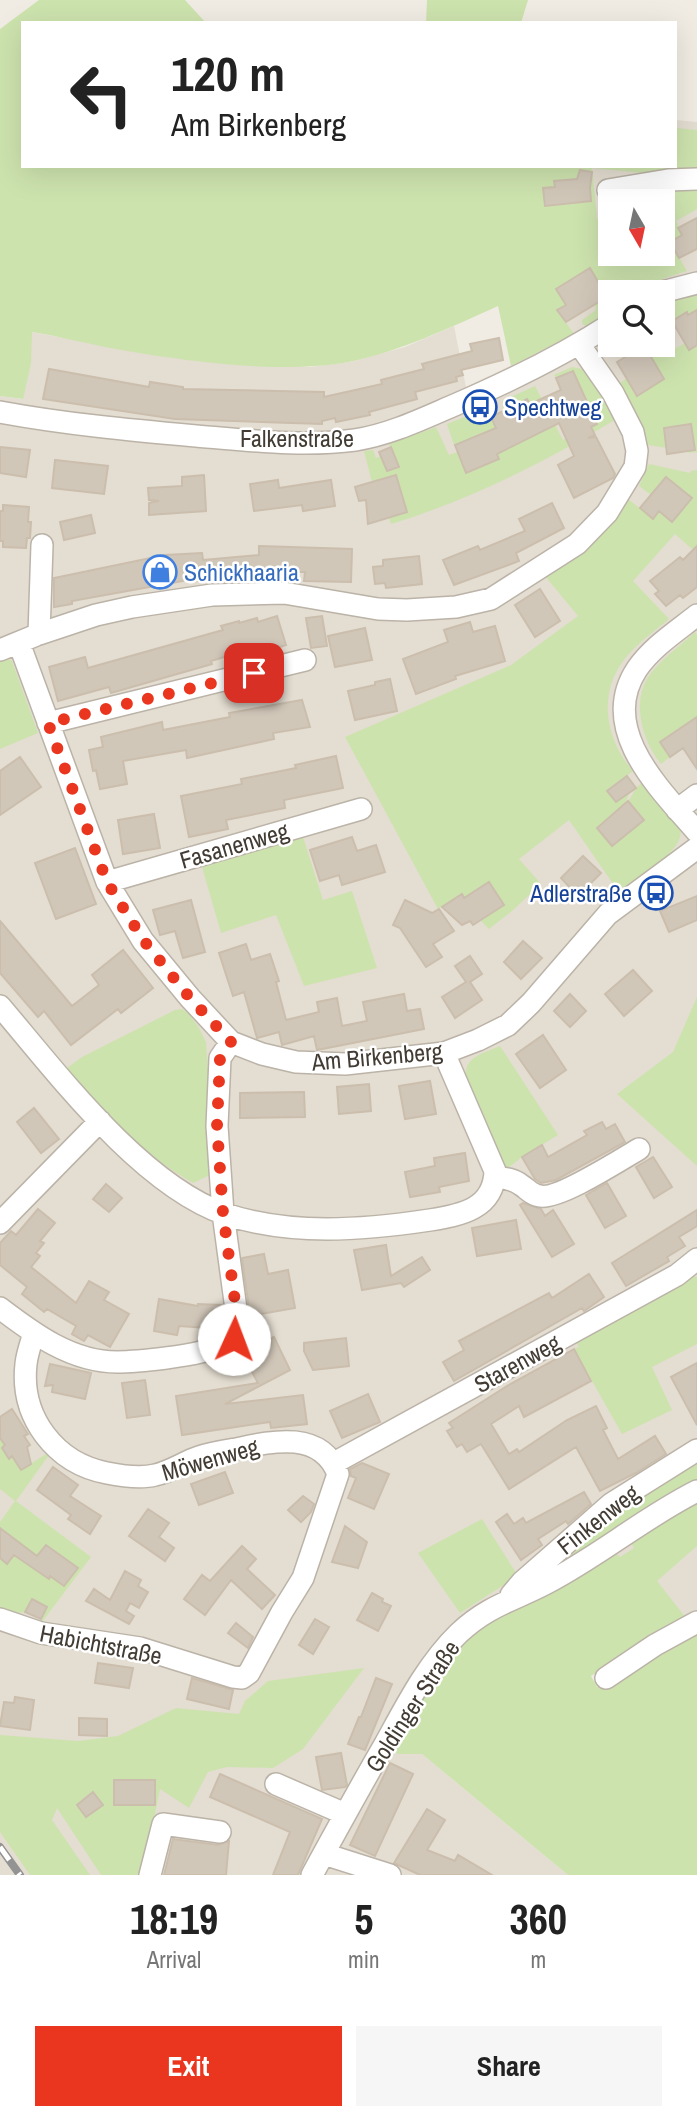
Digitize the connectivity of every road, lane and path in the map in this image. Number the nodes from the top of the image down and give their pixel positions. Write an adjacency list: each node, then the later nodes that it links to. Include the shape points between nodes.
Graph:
1 (697, 179): 2 (street)
2 (614, 189)
3 (697, 283): 4 (street)
4 (675, 289)
5 (598, 332): 6 (street, Falkenstraße)
6 (579, 344): 7 (street, Falkenstraße, via 475,397 356,440 260,441 56,423); 10 (street, via 633,432 635,467 607,513 577,544 491,599 407,610 284,593 223,595 132,607)
7 (0, 412)
8 (43, 545): 10 (street)
9 (697, 615): 16 (street, via 637,669 626,690 623,710 634,751)
10 (39, 634): 11 (street)
11 (10, 647): 13 (street, Am Birkenberg)
12 (305, 660): 13 (street)
13 (48, 723): 19 (street, Am Birkenberg)
14 (697, 794): 16 (street)
15 (361, 809): 19 (street, Fasanenweg)
16 (677, 810): 17 (street)
17 (697, 832)
18 (697, 848): 22 (street, Am Birkenberg, via 608,914 508,1025)
19 (107, 882): 21 (street, Am Birkenberg, via 144,941)
20 (0, 1006): 23 (street)
21 (231, 1042): 22 (street, Am Birkenberg, via 296,1062 345,1064); 26 (street, via 219,1065 217,1126)
22 (444, 1053): 25 (street)
23 (100, 1121): 26 (street, via 156,1175); 27 (street)
24 (639, 1149): 25 (street, via 547,1196)
25 (495, 1177): 26 (street, via 492,1191 476,1208 366,1229 287,1227)
26 (223, 1213): 30 (street, via 236,1336 218,1347 177,1356 114,1362 82,1356)
27 (1, 1222)
28 (697, 1259): 32 (street, Starenweg, via 666,1281)
29 (0, 1308): 30 (street)
30 (34, 1333): 32 (street, Möwenweg, via 26,1364 36,1424 69,1458 93,1470 154,1475 201,1456 274,1441 302,1442 320,1449)
31 (697, 1450): 34 (street, Finkenweg, via 611,1504 522,1582)
32 (334, 1463): 35 (street, Habichtstraße, via 336,1486 303,1578 249,1674 242,1678 140,1648 41,1633)
33 (697, 1491): 34 (street, Goldinger Straße, via 545,1584)
34 (508, 1600): 39 (street, Goldinger Straße, via 489,1609 437,1659)
35 (0, 1619)
36 (697, 1622): 37 (street)
37 (606, 1678)
38 (276, 1784): 39 (street)
39 (345, 1814): 41 (street, Goldinger Straße)
40 (220, 1832): 42 (street, via 163,1824)
41 (324, 1854): 43 (street, Goldinger Straße); 44 (street)
42 (150, 1875)
43 (312, 1875)
44 (390, 1875)

